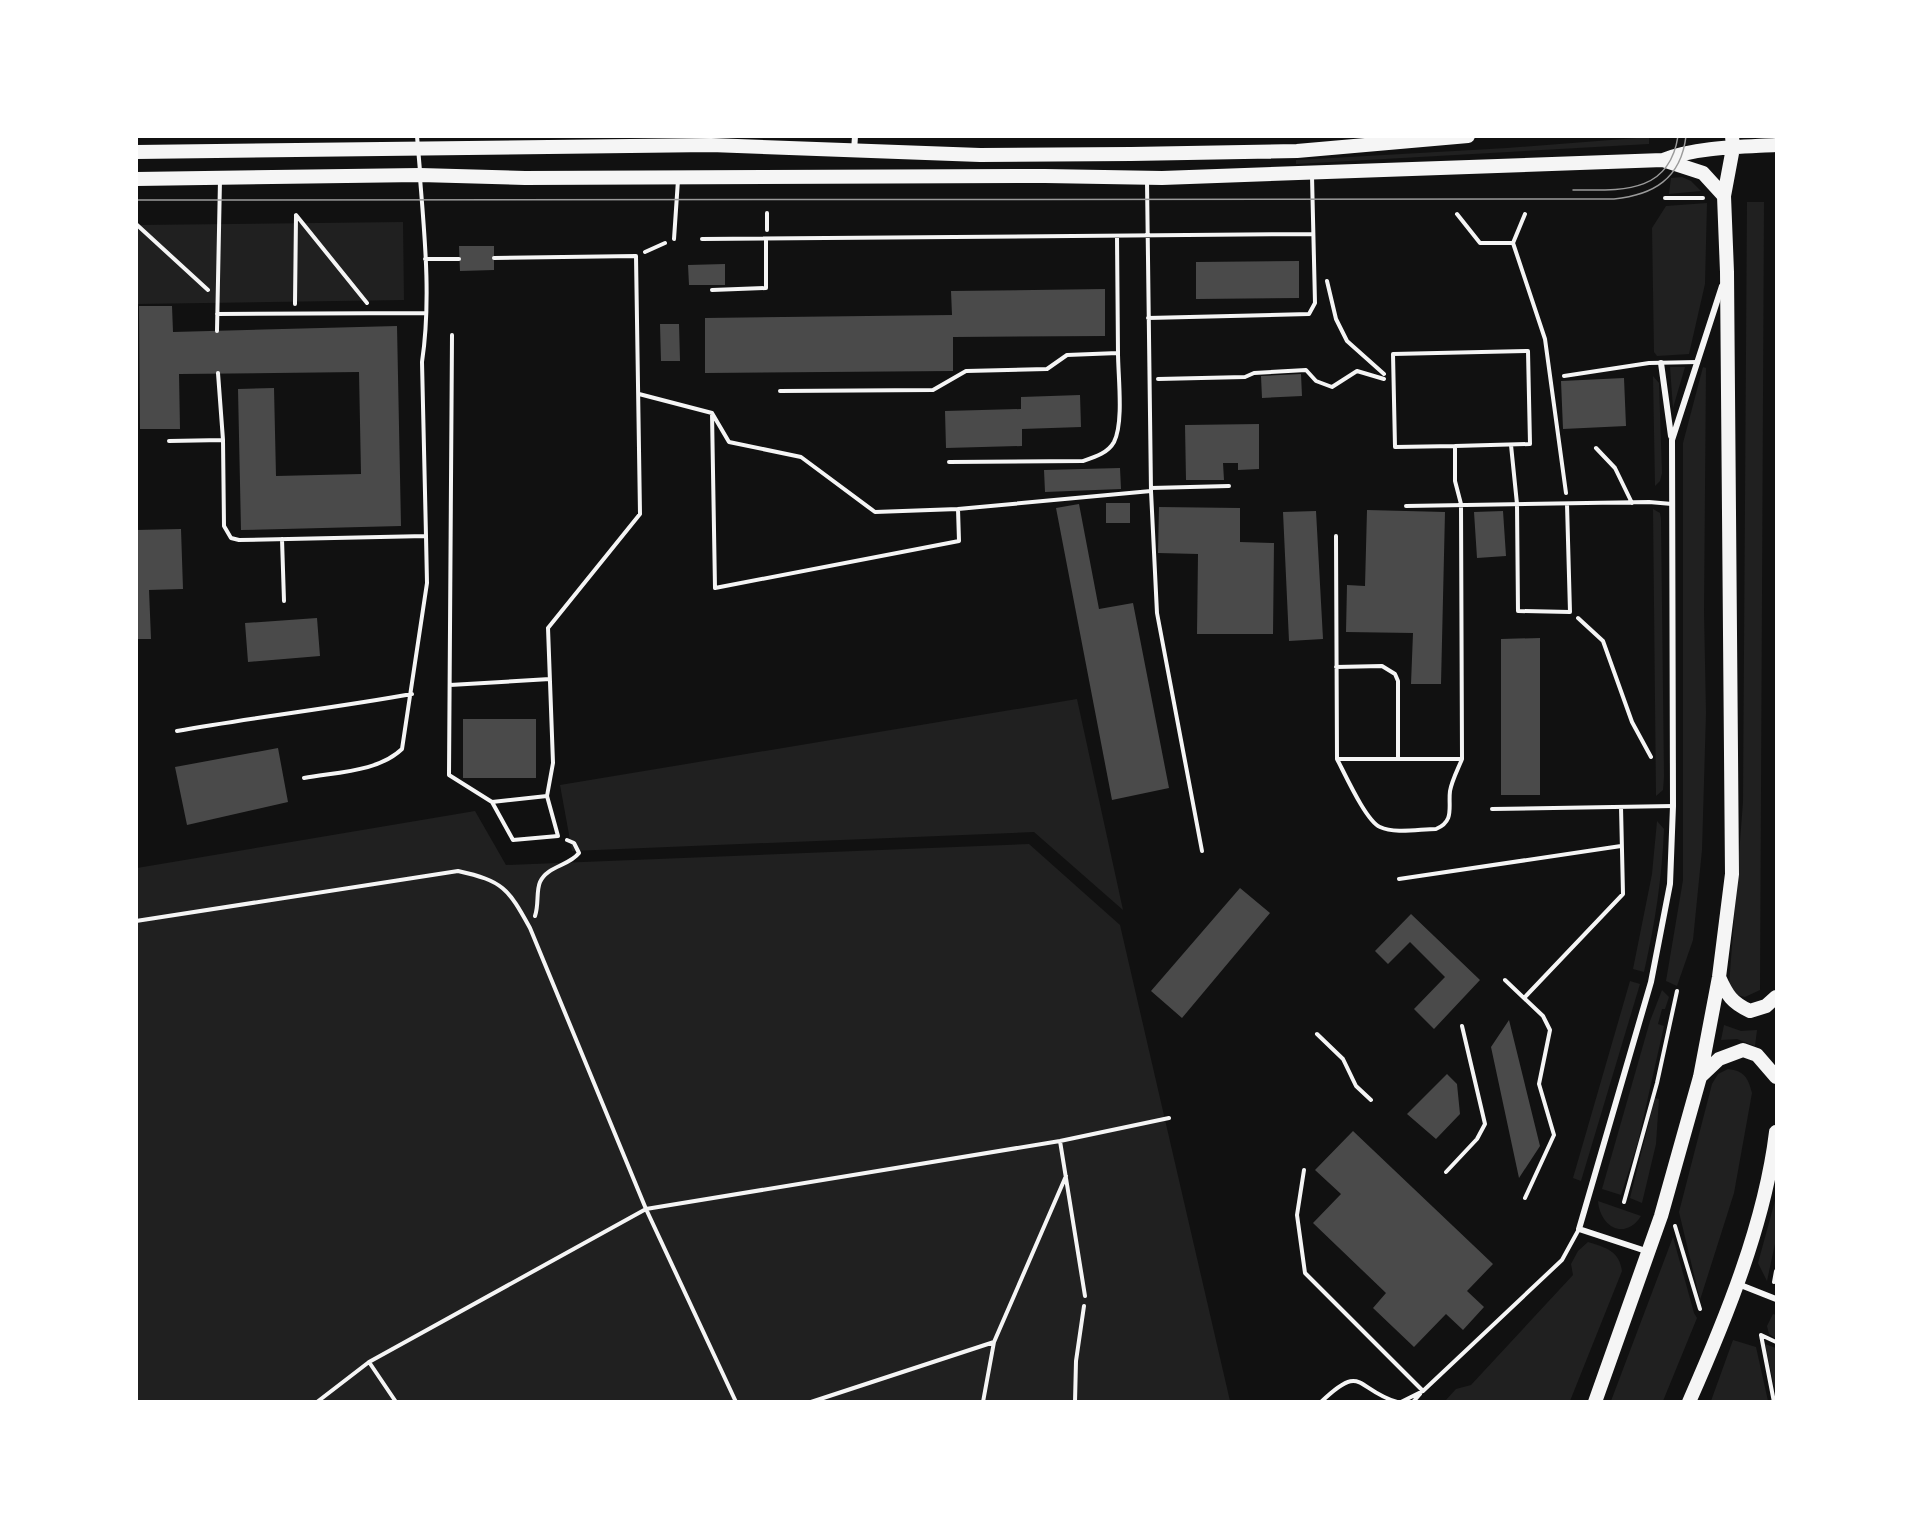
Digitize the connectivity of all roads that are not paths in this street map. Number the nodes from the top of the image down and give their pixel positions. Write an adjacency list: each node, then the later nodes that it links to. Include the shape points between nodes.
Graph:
1 (855, 136): 8 (street)
2 (1468, 136): 9 (main road, via 1297,151)
3 (417, 142): 6 (main road); 8 (main road, via 711,145); 12 (lane)
4 (1733, 142): 5 (main road); 10 (main road); 17 (main road)
5 (1776, 145)
6 (221, 149): 7 (main road); 13 (main road)
7 (136, 152)
8 (854, 152): 9 (main road)
9 (1154, 154): 14 (main road)
10 (1663, 160): 11 (main road); 17 (main road, via 1703,173)
11 (1312, 172): 14 (main road); 18 (lane)
12 (420, 175): 13 (main road); 16 (main road); 25 (lane)
13 (220, 176): 15 (main road); 30 (lane)
14 (1147, 178): 16 (main road); 19 (lane)
15 (136, 179)
16 (678, 179): 21 (lane)
17 (1724, 196): 27 (main road)
18 (1312, 234): 19 (lane); 31 (lane, via 1315,303 1309,314)
19 (1147, 235): 20 (lane); 31 (lane)
20 (1117, 236): 23 (lane); 34 (lane)
21 (674, 239)
22 (702, 239): 23 (lane)
23 (766, 240): 28 (lane, via 766,288)
24 (494, 258): 40 (lane, via 636,256)
25 (425, 259): 26 (lane); 29 (lane)
26 (459, 259)
27 (1727, 272): 35 (street); 80 (main road, via 1732,874)
28 (712, 290)
29 (426, 313): 30 (lane); 58 (lane, via 422,362)
30 (217, 314): 32 (lane)
31 (1148, 318): 50 (lane)
32 (217, 331)
33 (452, 334): 64 (lane)
34 (1118, 353): 39 (lane, via 1067,355 1047,369 966,370 933,390); 48 (lane, via 1118,428 1113,443 1100,456 1083,461)
35 (1697, 362): 36 (lane); 43 (street)
36 (1661, 363): 38 (lane); 43 (street)
37 (218, 373): 42 (lane)
38 (1564, 376)
39 (780, 391)
40 (639, 394): 41 (lane); 63 (lane, via 640,514 548,628)
41 (712, 413): 57 (lane, via 729,442 801,457 875,512); 57 (lane, via 715,588 959,541)
42 (223, 440): 44 (lane); 60 (lane, via 226,533 239,540)
43 (1672, 440): 55 (street)
44 (169, 441)
45 (1511, 445): 46 (lane); 46 (lane, via 1530,444 1528,351 1393,354 1395,447); 53 (lane)
46 (1455, 446): 52 (lane, via 1455,481)
47 (1596, 448): 51 (lane, via 1615,468)
48 (949, 462)
49 (1229, 486): 50 (lane)
50 (1151, 489): 57 (lane); 77 (lane, via 1157,613)
51 (1632, 503): 54 (lane); 55 (lane)
52 (1461, 504): 53 (lane); 56 (lane); 69 (lane)
53 (1517, 504): 54 (lane); 54 (lane, via 1518,611 1570,612)
54 (1567, 504)
55 (1673, 504): 73 (street)
56 (1406, 506)
57 (958, 509)
58 (426, 536): 60 (lane); 65 (lane, via 427,583)
59 (1336, 536): 62 (lane)
60 (282, 539): 61 (lane)
61 (284, 601)
62 (1336, 667): 67 (lane); 68 (lane, via 1382,666 1395,674)
63 (550, 679): 64 (lane); 71 (lane, via 553,764)
64 (450, 684): 72 (lane, via 449,775)
65 (412, 694): 66 (lane); 70 (lane, via 402,749 393,758 381,764)
66 (177, 731)
67 (1336, 759): 68 (lane); 69 (lane, via 1370,819 1381,828 1436,829 1443,826 1450,813 1450,790)
68 (1398, 759): 69 (lane)
69 (1462, 759)
70 (304, 778)
71 (547, 796): 72 (lane); 72 (lane, via 558,836 513,840)
72 (492, 802)
73 (1673, 806): 74 (lane); 97 (street, via 1670,884 1651,982)
74 (1621, 807): 75 (lane); 76 (lane)
75 (1492, 809)
76 (1622, 846): 78 (lane); 83 (lane, via 1623,894)
77 (1202, 851)
78 (1399, 879)
79 (136, 921): 96 (lane, via 458,872 484,877 505,888 530,928)
80 (1719, 977): 82 (main road, via 1735,1005 1750,1011 1766,1006); 86 (main road)
81 (1505, 981): 83 (lane)
82 (1776, 997)
83 (1524, 998): 95 (lane, via 1551,1030 1539,1084 1554,1135)
84 (1462, 1026): 93 (lane, via 1485,1124 1477,1139)
85 (1317, 1034): 88 (lane, via 1343,1059 1356,1086)
86 (1700, 1077): 87 (main road, via 1719,1059 1743,1050 1757,1055); 98 (main road)
87 (1776, 1077)
88 (1371, 1100)
89 (1169, 1118): 91 (lane)
90 (1776, 1132): 99 (main road, via 1773,1157)
91 (1060, 1141): 94 (lane); 96 (lane)
92 (1304, 1170): 104 (lane, via 1297,1215 1305,1273)
93 (1446, 1172)
94 (1066, 1176): 100 (lane); 102 (lane)
95 (1525, 1198)
96 (646, 1209): 103 (lane); 107 (lane)
97 (1579, 1229): 98 (street); 104 (lane, via 1562,1260)
98 (1649, 1252): 113 (main road)
99 (1738, 1284): 101 (street); 114 (main road)
100 (1085, 1296)
101 (1776, 1299)
102 (994, 1342): 108 (lane); 109 (lane)
103 (369, 1362): 105 (lane); 106 (lane)
104 (1423, 1391): 111 (lane); 112 (lane)
105 (316, 1401)
106 (396, 1401)
107 (736, 1401)
108 (811, 1401)
109 (983, 1401)
110 (1321, 1401): 111 (lane, via 1339,1384 1352,1379 1362,1381 1380,1396)
111 (1399, 1401)
112 (1413, 1401)
113 (1594, 1401)
114 (1689, 1401)

